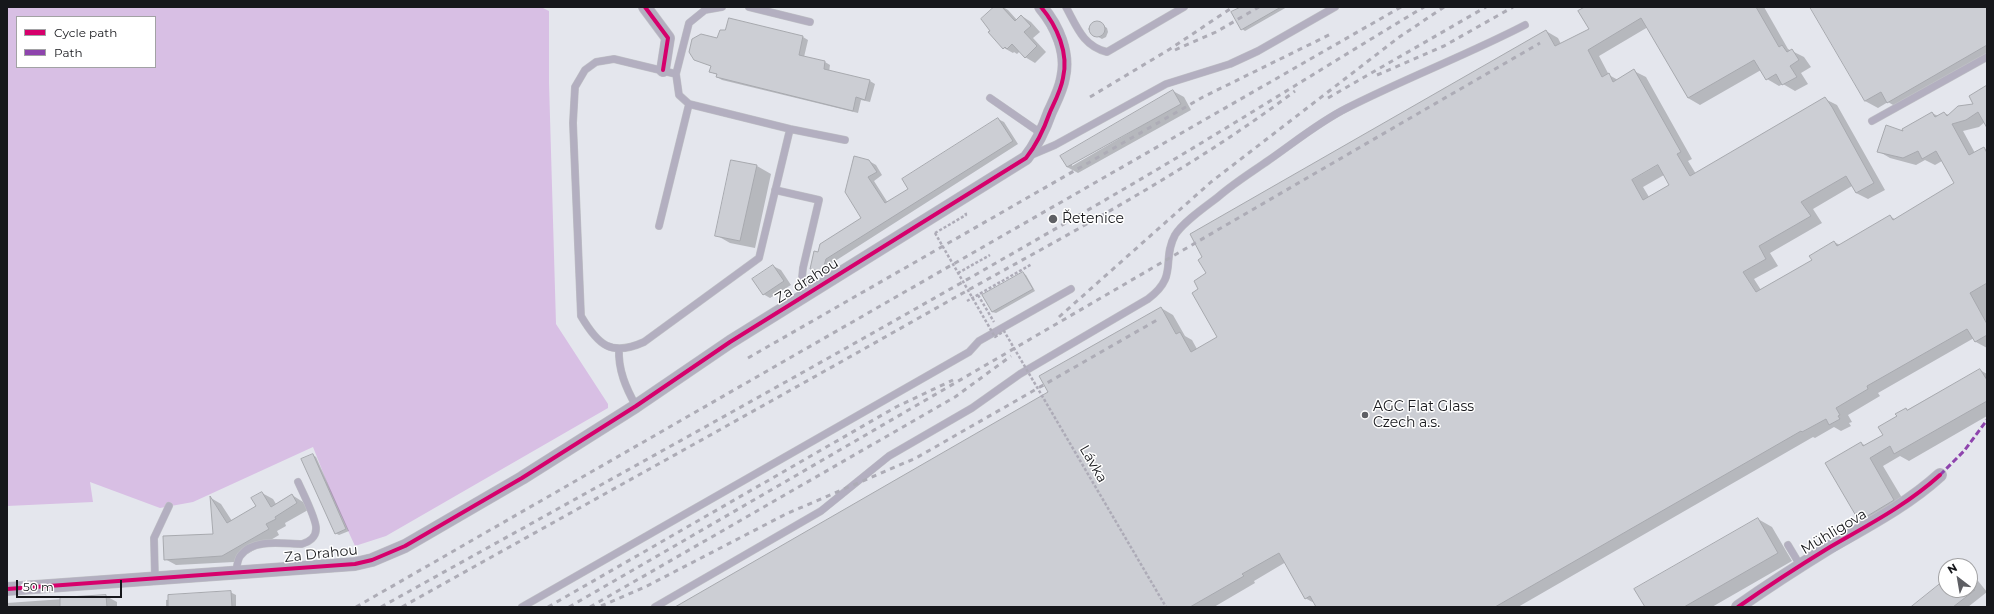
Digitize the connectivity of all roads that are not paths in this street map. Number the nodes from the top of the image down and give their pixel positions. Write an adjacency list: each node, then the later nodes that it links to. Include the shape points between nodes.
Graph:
1 (645, 7): 11 (street, via 668,38)
2 (722, 7): 12 (lane, via 705,10 689,23)
3 (749, 7): 8 (lane)
4 (1041, 7): 17 (street, via 1059,37 1064,65 1064,77)
5 (1066, 7): 6 (lane, via 1083,38 1095,49 1107,52)
6 (1184, 7)
7 (1335, 7): 19 (lane, via 1258,51 1230,64 1166,84 1055,145)
8 (810, 22)
9 (1525, 25): 36 (lane, via 1345,109 1303,135 1219,196 1181,228 1172,243 1165,282 1161,289 1148,299 1020,374 972,408 889,456 821,511)
10 (1987, 57): 15 (lane)
11 (663, 70): 12 (lane); 24 (lane, via 614,59 596,62 584,70 575,87 573,123 581,316 592,335 607,346)
12 (676, 74): 14 (lane, via 679,95)
13 (990, 98): 17 (lane)
14 (689, 104): 16 (lane); 21 (lane)
15 (1872, 121)
16 (790, 129): 18 (lane); 20 (lane)
17 (1042, 134): 19 (street)
18 (845, 140)
19 (1026, 158): 23 (street, Za drahou)
20 (775, 190): 23 (lane, via 819,200 803,268 802,278); 24 (lane, via 759,258 644,342 631,348)
21 (659, 226)
22 (1070, 289): 35 (lane, via 1001,331 979,341 968,352)
23 (808, 293): 25 (street, Za drahou)
24 (619, 349): 25 (lane, via 618,364)
25 (636, 406): 26 (street, Za drahou)
26 (603, 428): 32 (street, Za Drahou, via 522,478 388,554 355,564)
27 (1940, 475): 31 (street, Mühligova, via 1900,506)
28 (298, 482): 32 (lane, via 316,525 315,535 302,544 260,544 249,548 238,559)
29 (169, 506): 33 (lane, via 154,538)
30 (1788, 545): 31 (lane)
31 (1800, 565): 37 (street, Mühligova)
32 (236, 573): 33 (street, Za Drahou)
33 (155, 578): 34 (street, Za Drahou)
34 (7, 589)
35 (522, 607)
36 (655, 607)
37 (1738, 607)

